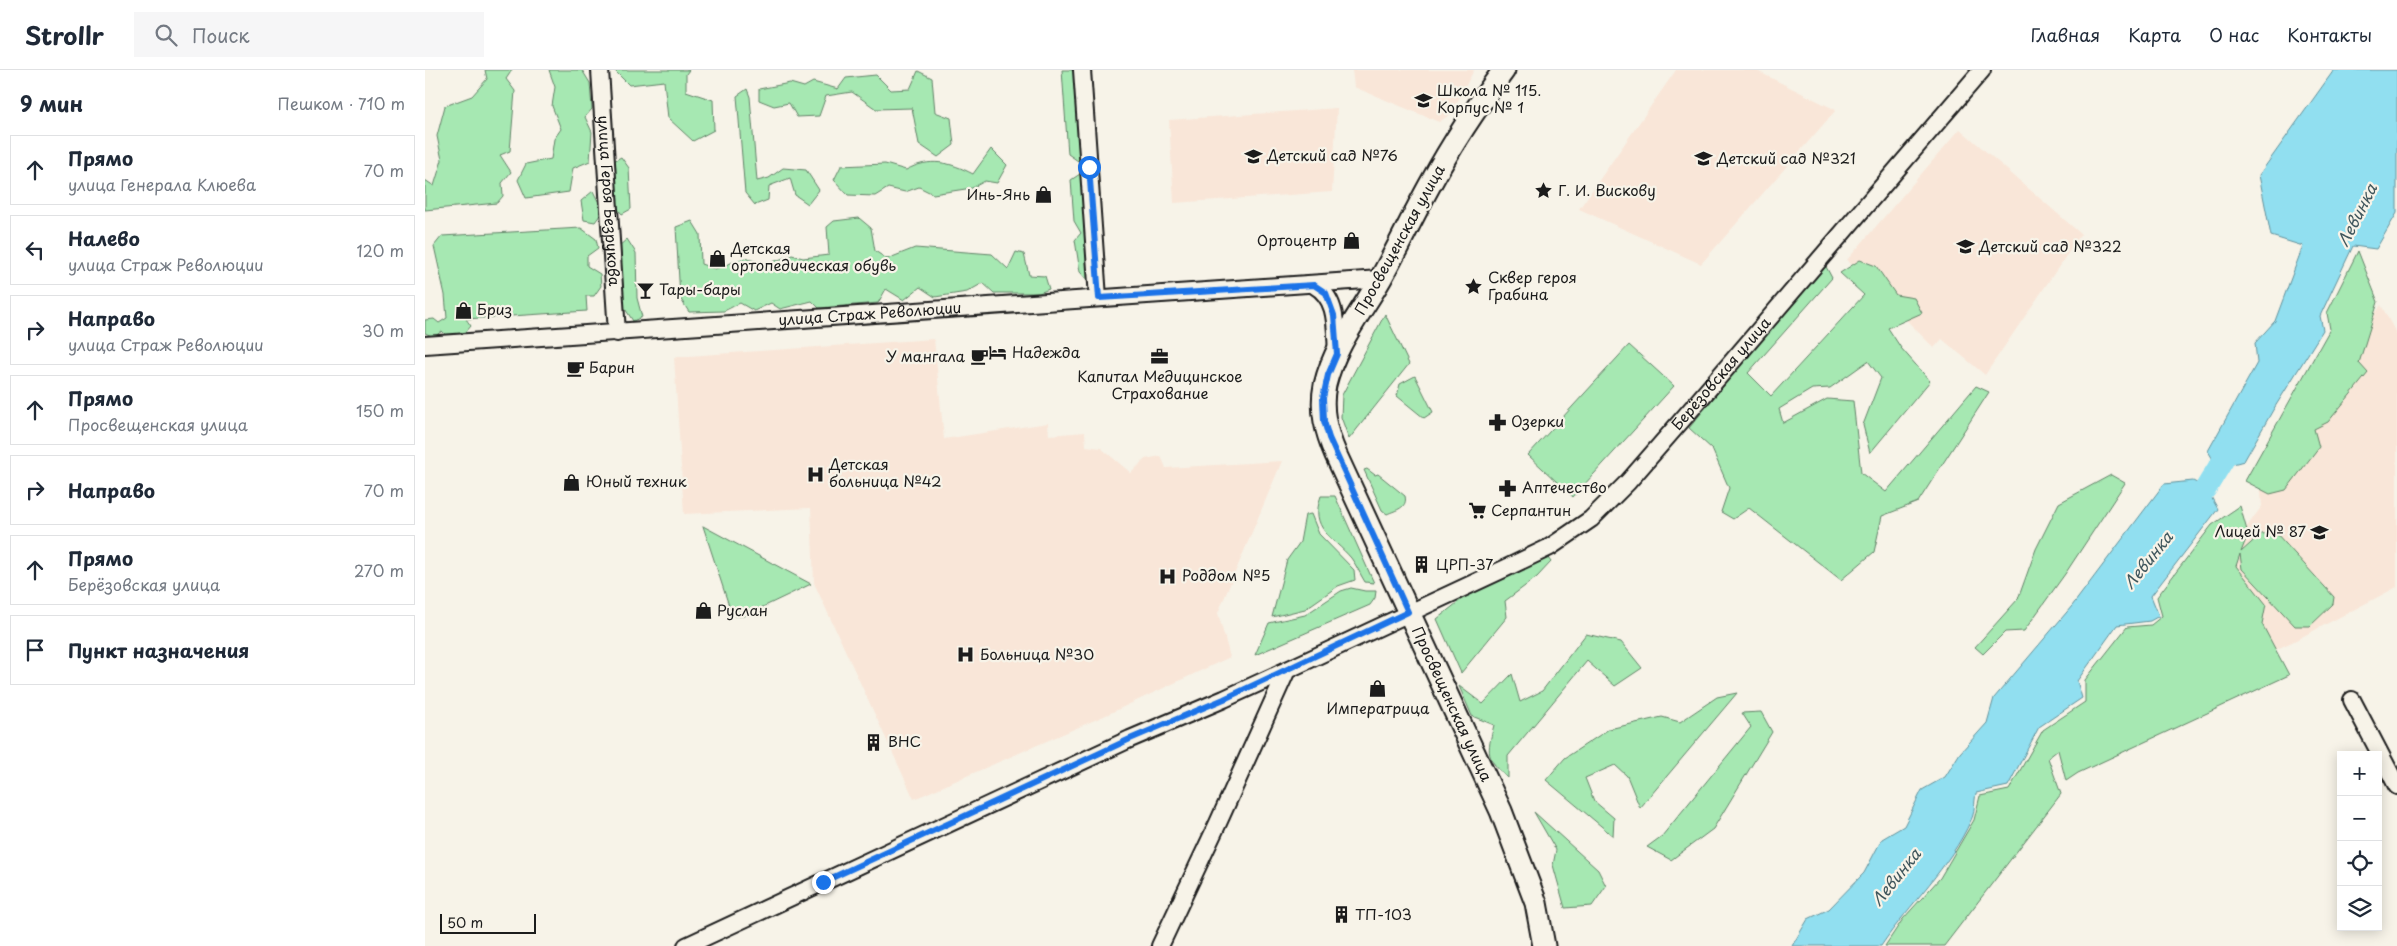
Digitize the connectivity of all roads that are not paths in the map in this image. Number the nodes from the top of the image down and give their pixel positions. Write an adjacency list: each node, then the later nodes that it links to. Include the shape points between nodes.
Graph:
1 (600, 70): 8 (street, улица Героя Безрукова)
2 (1081, 70): 7 (street)
3 (1504, 70): 5 (main road, Просвещенская улица, via 1461,131 1432,180)
4 (1983, 70): 11 (street, Берёзовская улица, via 1628,482 1591,519 1549,547)
5 (1380, 280): 6 (street, улица Страж Революции); 10 (main road, Просвещенская улица)
6 (1314, 285): 7 (street, улица Страж Революции); 10 (street, via 1330,299)
7 (1099, 298): 8 (street, улица Страж Революции)
8 (617, 333): 9 (street, улица Страж Революции)
9 (425, 346)
10 (1337, 354): 11 (main road, Просвещенская улица, via 1325,386 1324,421 1336,455)
11 (1408, 612): 12 (street, Берёзовская улица); 17 (main road, Просвещенская улица, via 1505,820 1536,903)
12 (1287, 670): 15 (street, via 1119,744); 16 (street)
13 (2352, 700): 14 (street)
14 (2397, 786)
15 (686, 946)
16 (1159, 946)
17 (1544, 946)

